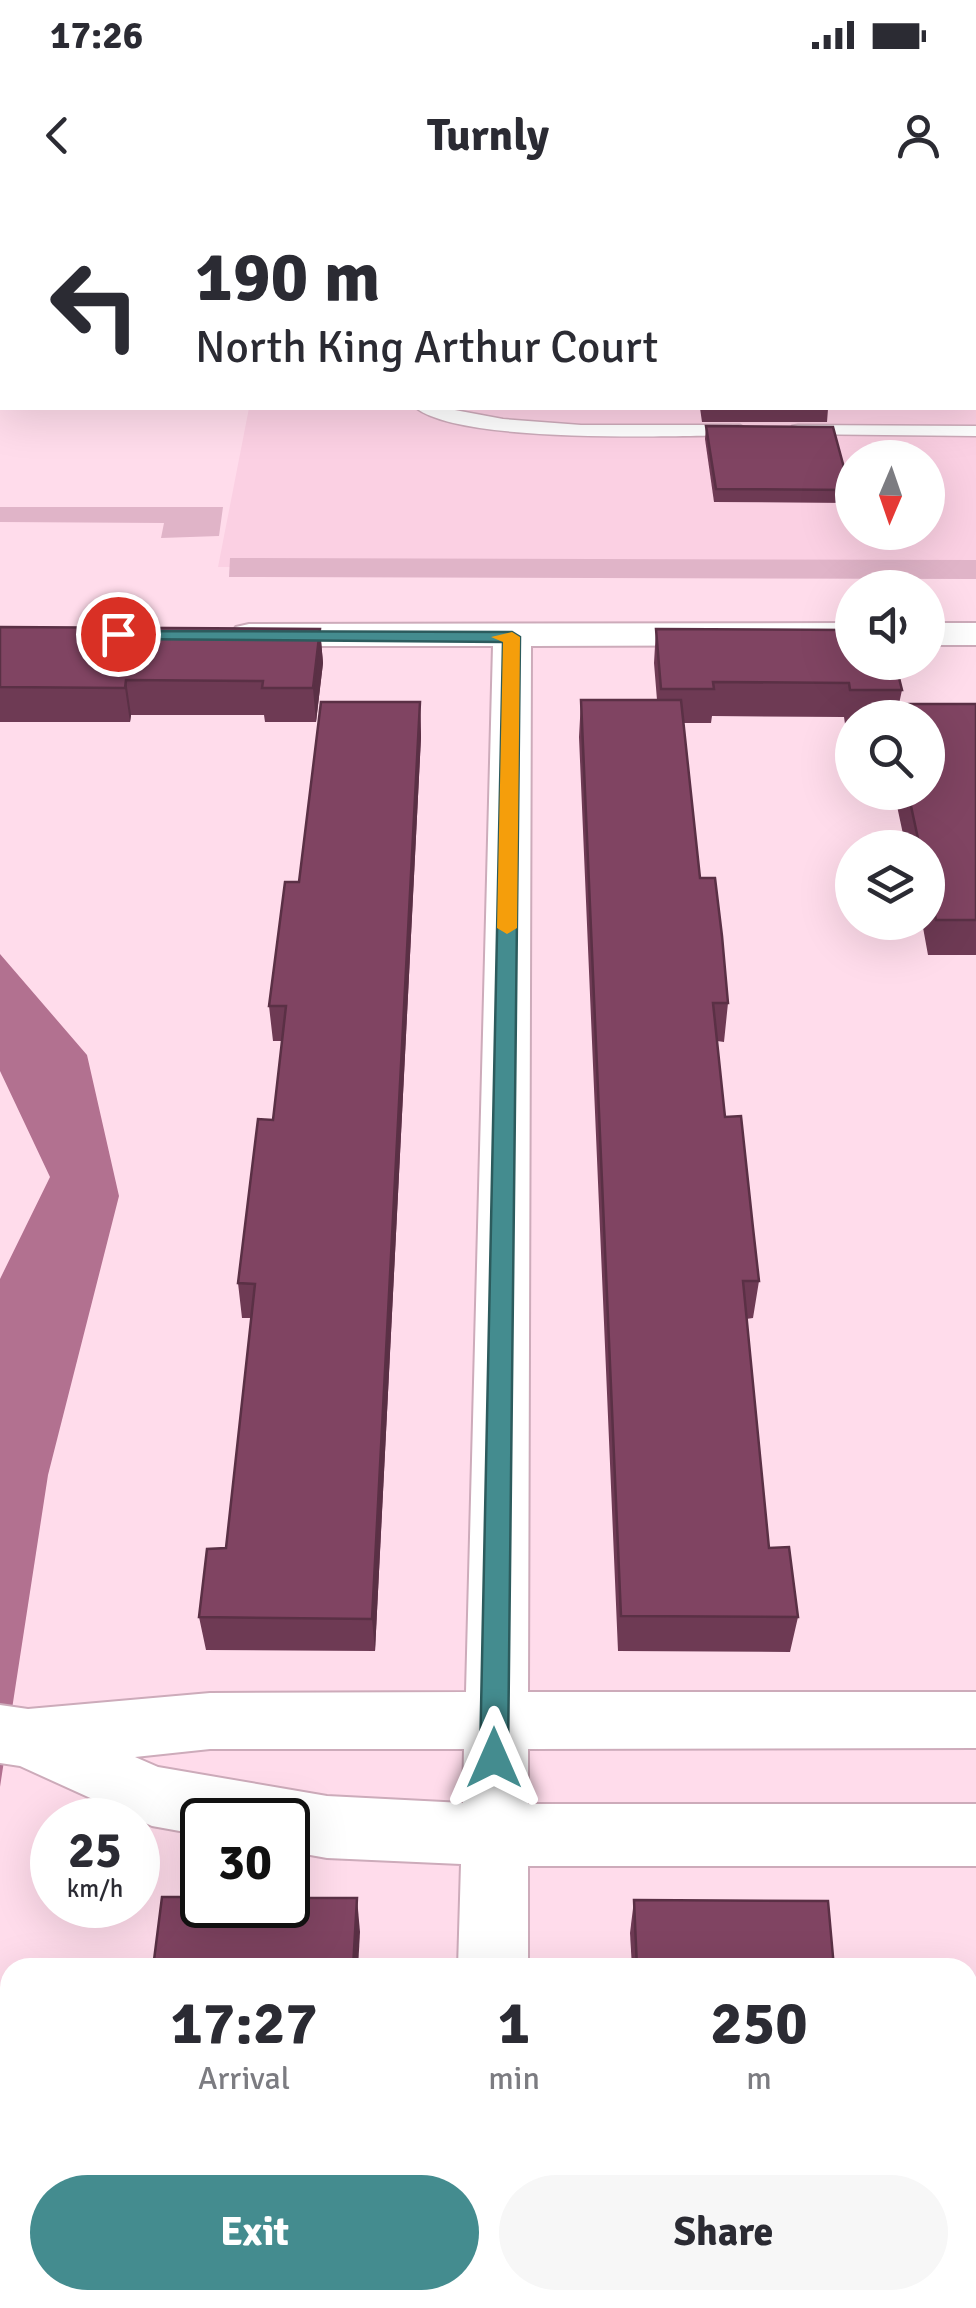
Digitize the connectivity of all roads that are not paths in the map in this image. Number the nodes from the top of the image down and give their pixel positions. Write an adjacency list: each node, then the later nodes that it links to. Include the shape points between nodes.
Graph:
1 (432, 410): 2 (lane, via 479,424 546,430)
2 (761, 430)
3 (780, 430): 4 (lane)
4 (976, 431)
5 (835, 634): 9 (street)
6 (945, 634): 7 (street)
7 (976, 634)
8 (216, 635): 9 (street)
9 (512, 637): 10 (street)
10 (494, 1720): 11 (street); 12 (street, via 210,1720); 14 (street)
11 (976, 1720)
12 (13, 1736): 14 (street, via 152,1796 327,1826)
13 (976, 1835): 14 (street)
14 (494, 1836): 15 (street)
15 (493, 1958)

